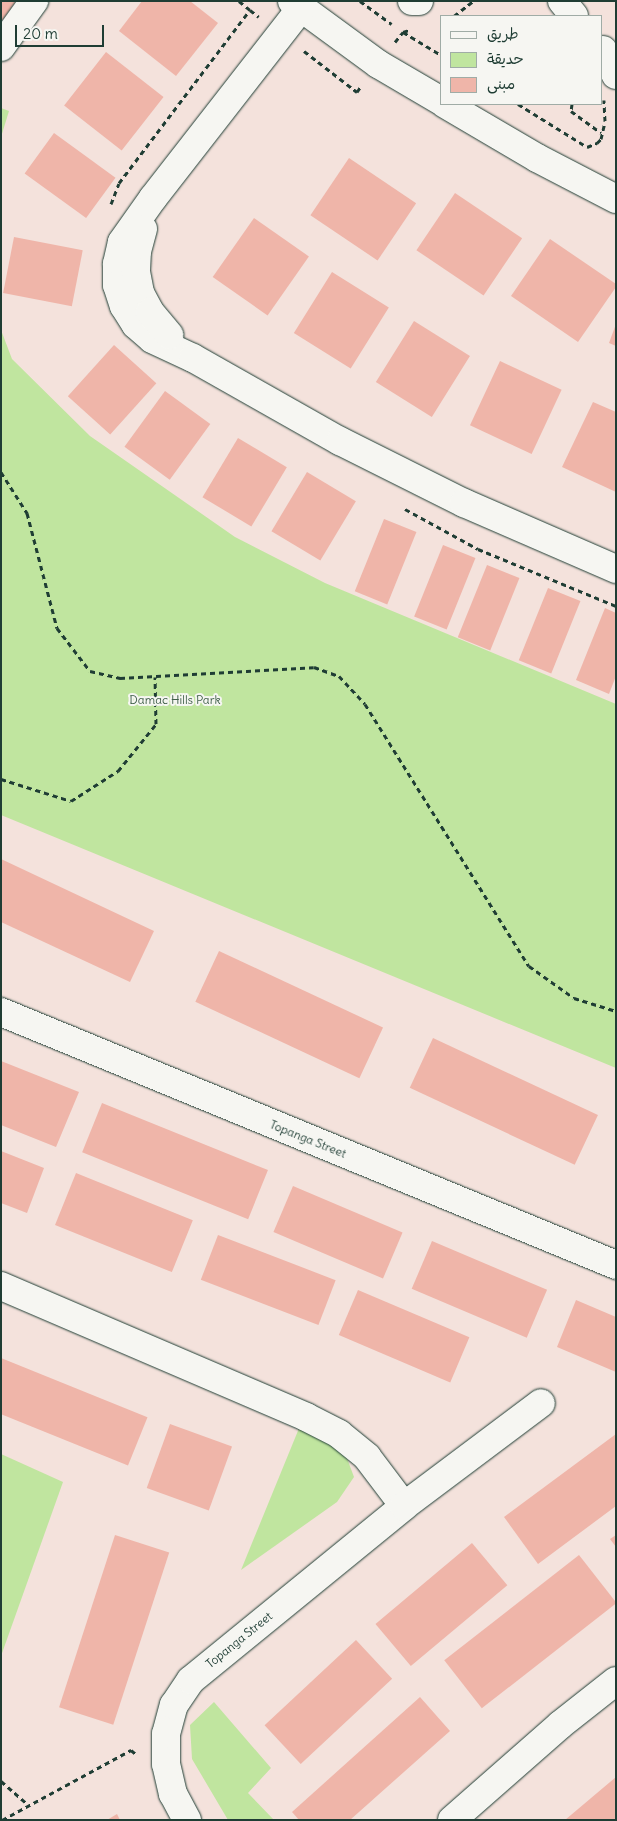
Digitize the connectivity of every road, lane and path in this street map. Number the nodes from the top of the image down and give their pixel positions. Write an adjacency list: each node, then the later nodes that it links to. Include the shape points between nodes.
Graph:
1 (34, 1): 14 (street)
2 (239, 1): 9 (path)
3 (360, 1): 12 (path)
4 (412, 1): 5 (street)
5 (419, 1)
6 (473, 1): 10 (path)
7 (562, 1): 11 (street)
8 (296, 5): 13 (street); 17 (street)
9 (250, 10): 13 (path); 25 (path, via 119,183)
10 (455, 15)
11 (573, 15)
12 (404, 32): 15 (path); 17 (path)
13 (282, 34): 17 (path, via 357,92); 28 (street, via 122,242 117,286 124,306 152,339 193,358 366,454 464,503)
14 (1, 47)
15 (440, 54)
16 (606, 54): 18 (street)
17 (378, 64): 19 (street)
18 (610, 87): 23 (path)
19 (440, 100)
20 (447, 105): 24 (street, via 537,158)
21 (520, 105): 23 (path, via 582,145 593,146)
22 (572, 105): 23 (path, via 571,111)
23 (602, 133)
24 (615, 195)
25 (109, 210)
26 (1, 472): 30 (path, via 27,513 57,628 90,671 120,678)
27 (400, 506): 29 (path, via 478,549)
28 (616, 569)
29 (616, 606)
30 (155, 677): 31 (path, via 156,724 118,771 71,801); 32 (path, via 314,667 339,676 365,704 529,966 574,998)
31 (1, 779)
32 (616, 1011)
33 (1, 1012): 34 (street, Topanga Street)
34 (616, 1265)
35 (1, 1286): 37 (street, via 339,1434 367,1457)
36 (542, 1403): 37 (street, Topanga Street)
37 (404, 1506): 43 (street, Topanga Street, via 191,1680 174,1705 166,1734 166,1764 173,1794)
38 (616, 1681): 44 (street, via 560,1724)
39 (145, 1761): 41 (path, via 131,1750)
40 (1, 1781): 41 (path)
41 (29, 1805): 42 (path)
42 (2, 1820)
43 (187, 1820)
44 (452, 1820)

